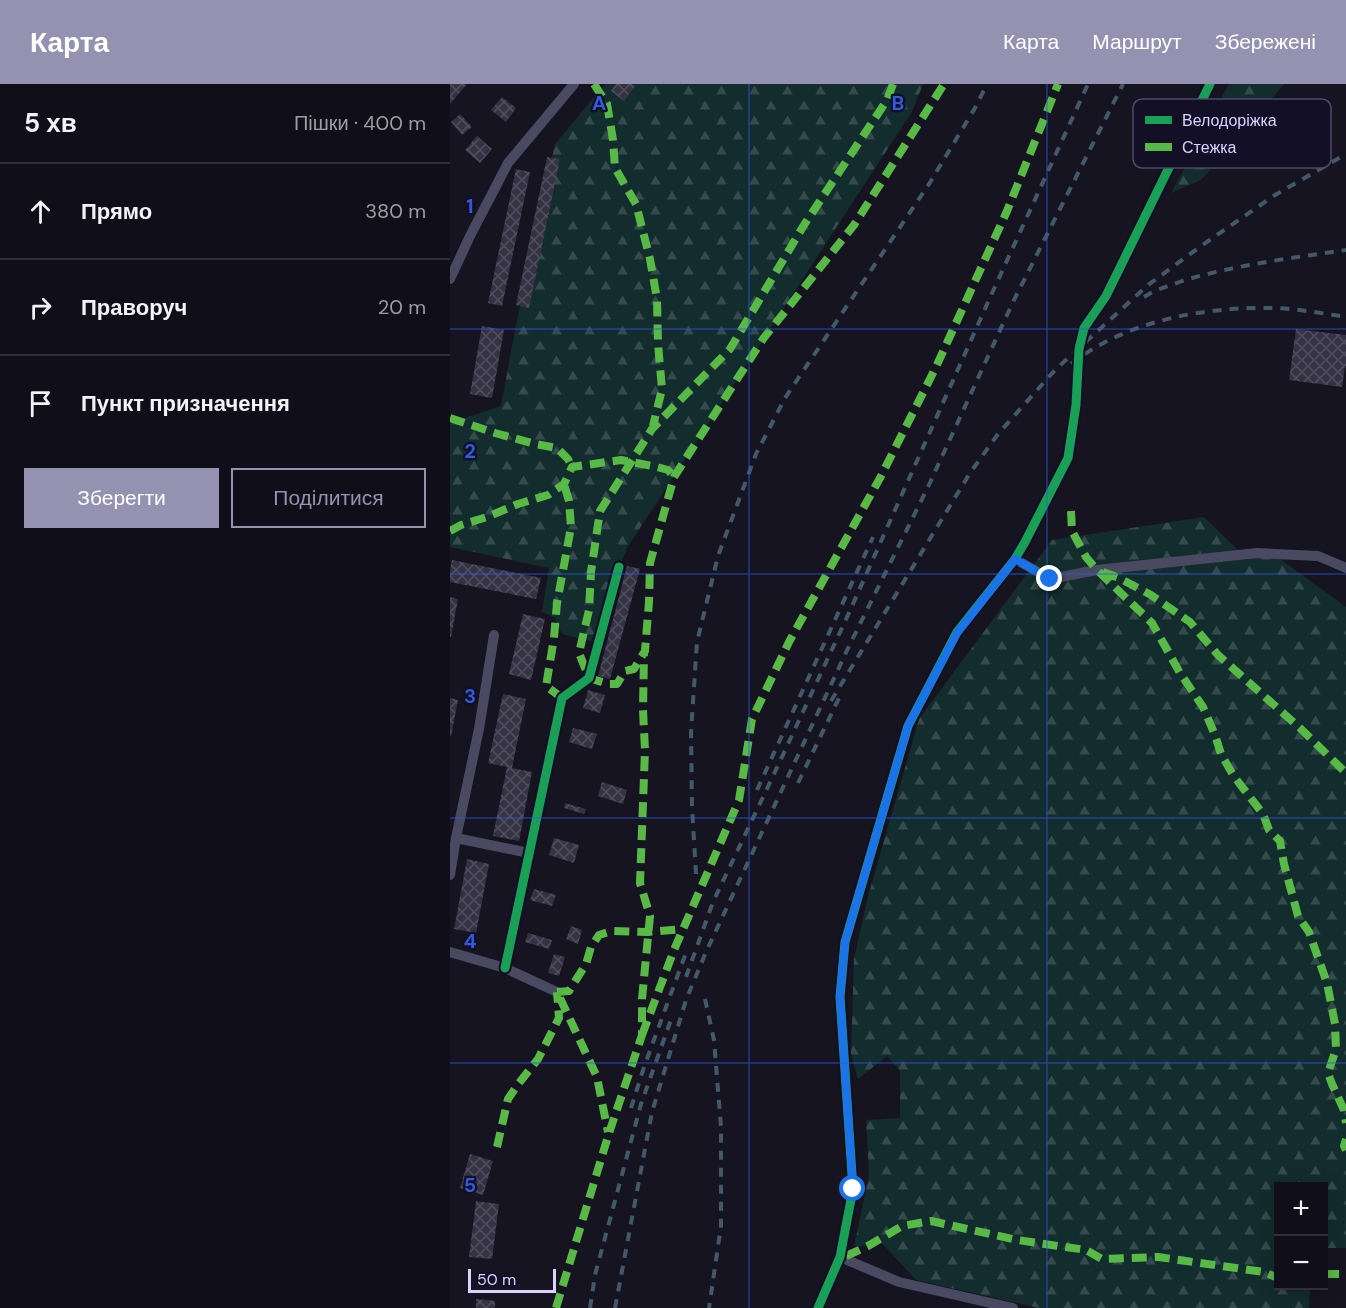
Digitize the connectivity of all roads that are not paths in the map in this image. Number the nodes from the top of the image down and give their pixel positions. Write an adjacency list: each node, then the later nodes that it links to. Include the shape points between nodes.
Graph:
1 (574, 84): 5 (street, via 508,163)
2 (1210, 84): 3 (street)
3 (1203, 99)
4 (1169, 168): 6 (street, via 1106,296 1084,328 1078,349 1076,405 1068,458)
5 (450, 279)
6 (1015, 559): 8 (street, via 1050,579 1097,570 1257,554 1318,556); 16 (street, via 957,633 908,726 845,942 840,997 853,1189)
7 (619, 567): 11 (street, via 589,678 562,698)
8 (1346, 568)
9 (494, 635): 10 (street)
10 (456, 838): 11 (street); 12 (street)
11 (529, 853): 14 (street)
12 (450, 875)
13 (450, 952): 14 (street)
14 (505, 968): 15 (street)
15 (557, 992)
16 (840, 1257): 17 (street); 18 (street, via 899,1282)
17 (818, 1308)
18 (1013, 1308)

